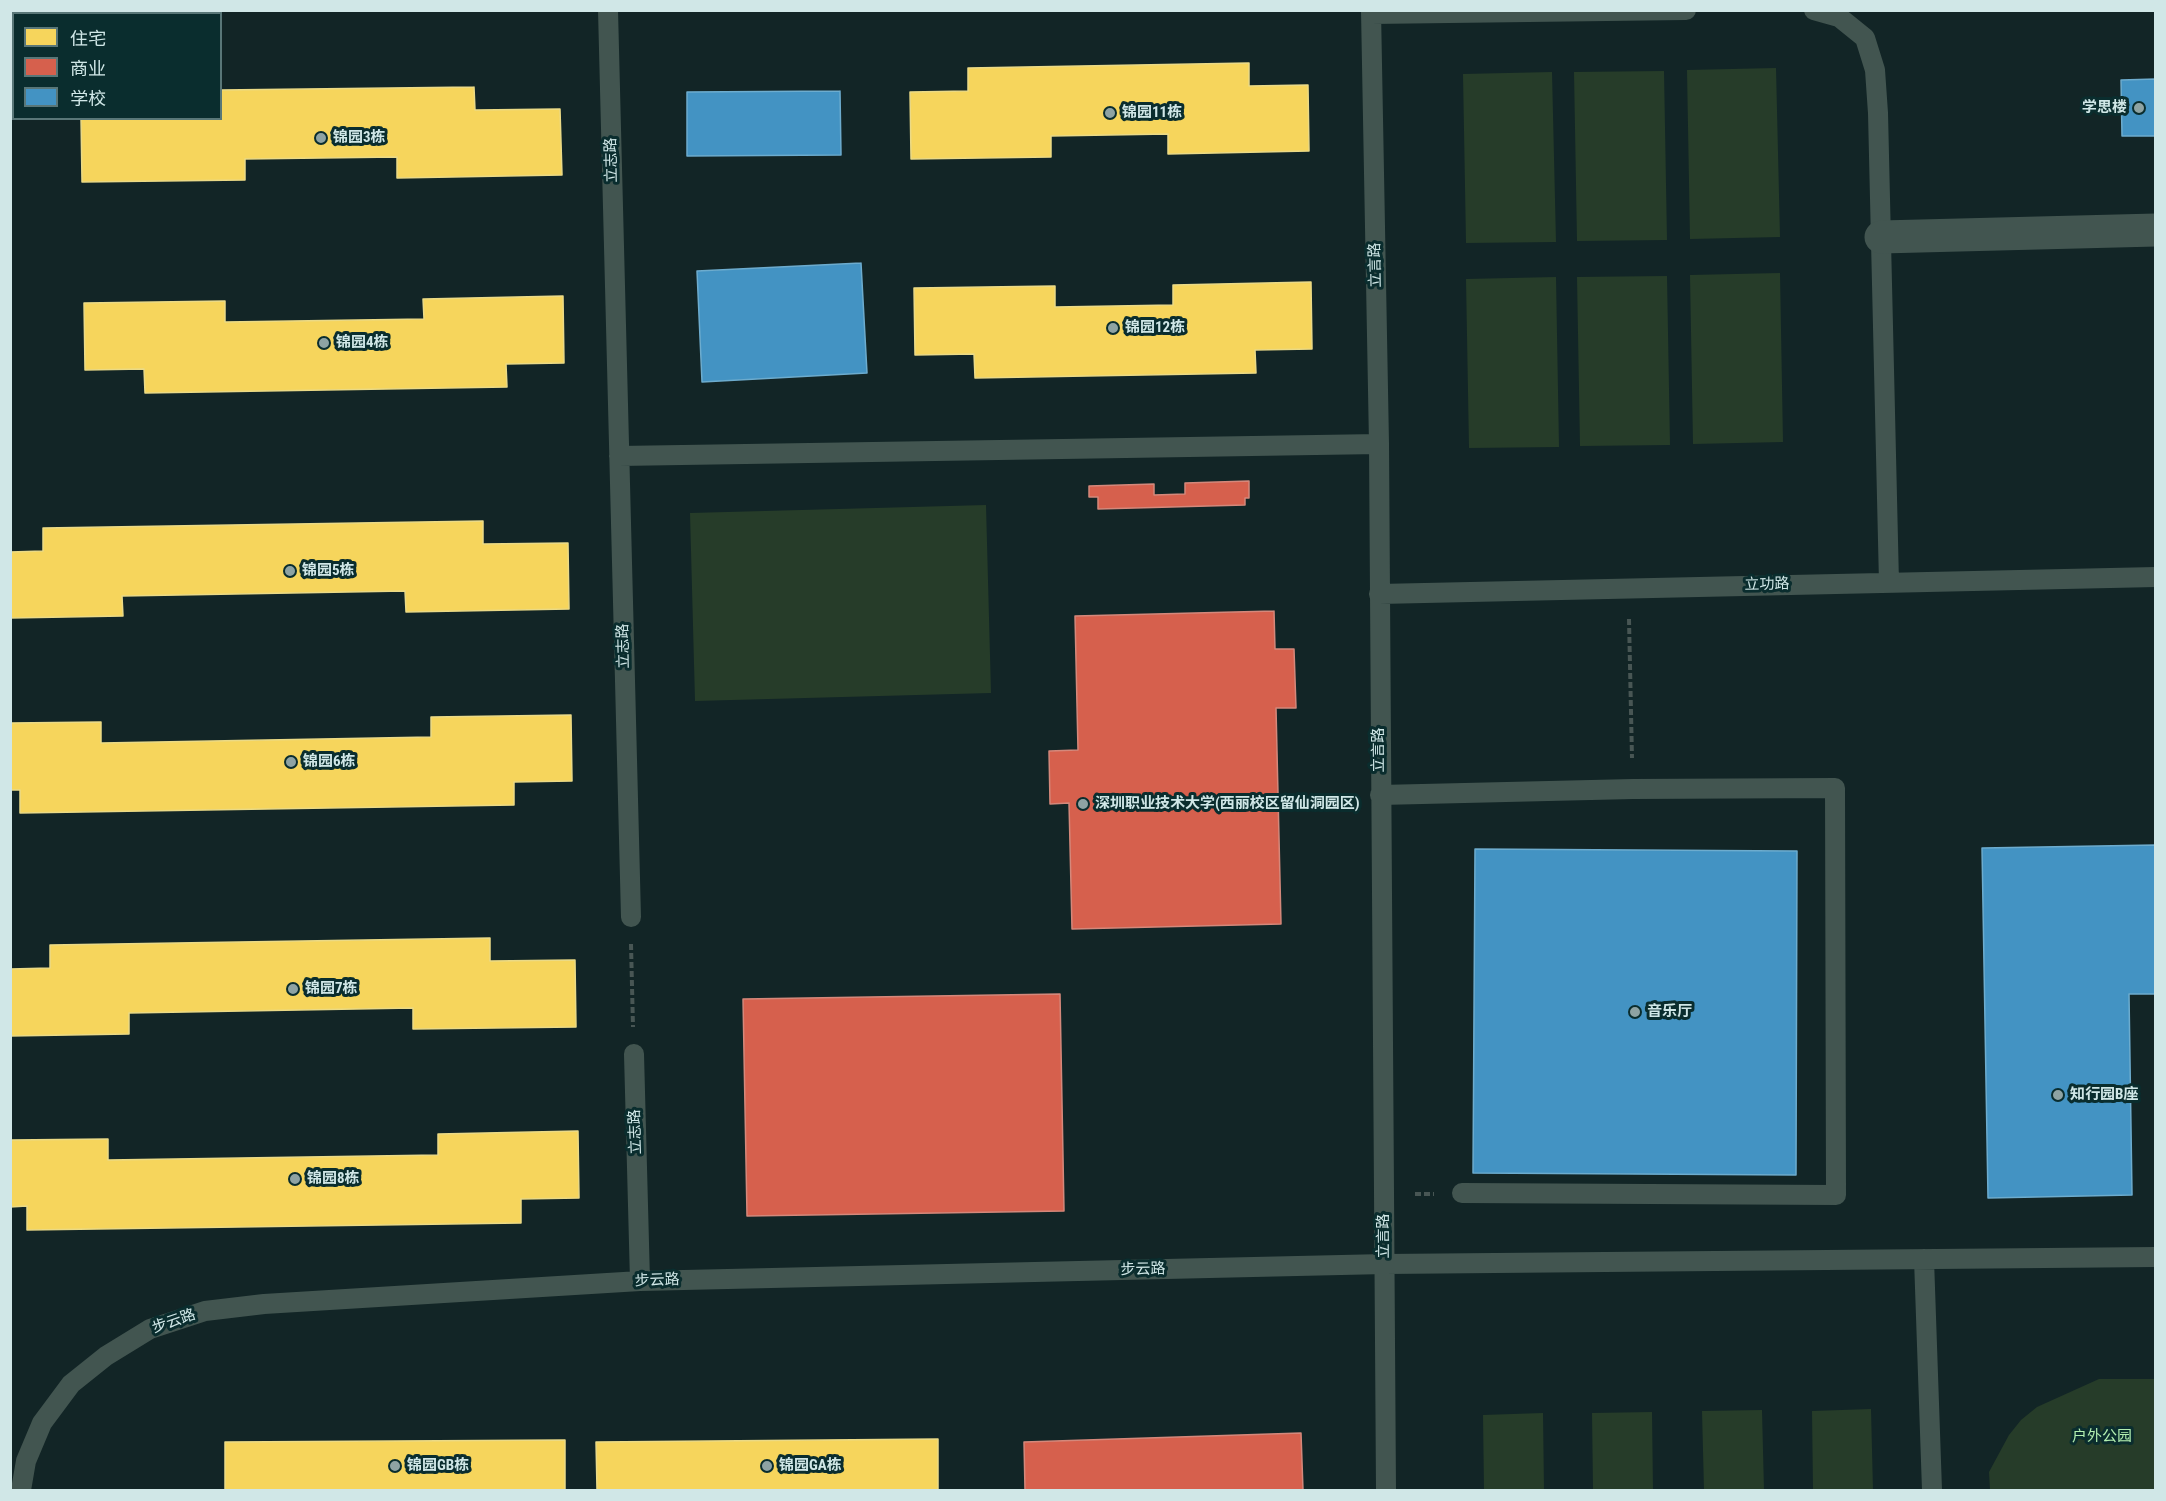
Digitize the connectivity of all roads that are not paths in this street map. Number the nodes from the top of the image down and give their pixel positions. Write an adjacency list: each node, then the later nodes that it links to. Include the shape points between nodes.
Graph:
1 (608, 10): 8 (lane, 立志路)
2 (1686, 10): 4 (lane)
3 (1814, 10): 6 (lane, via 1839,17 1865,38 1875,70)
4 (1371, 12): 7 (lane, 立言路)
5 (2156, 230): 6 (street)
6 (1881, 237): 10 (lane)
7 (1378, 444): 8 (lane); 11 (lane, 立言路)
8 (619, 456): 13 (lane, 立志路)
9 (2156, 577): 10 (lane, 立功路)
10 (1889, 583): 11 (lane, 立功路)
11 (1378, 594): 12 (lane, 立言路)
12 (1380, 795): 15 (lane, via 1835,788 1836,1195); 18 (lane, 立言路)
13 (631, 917)
14 (634, 1054): 19 (lane, 立志路)
15 (1462, 1193)
16 (2156, 1257): 17 (lane, 步云路)
17 (1924, 1259): 18 (lane, 步云路); 22 (lane)
18 (1384, 1264): 19 (lane, 步云路); 21 (lane, 立言路)
19 (640, 1281): 20 (lane, 步云路, via 264,1304 205,1311 150,1329 106,1356 72,1384 42,1423 26,1461)
20 (21, 1491)
21 (1386, 1491)
22 (1932, 1491)

